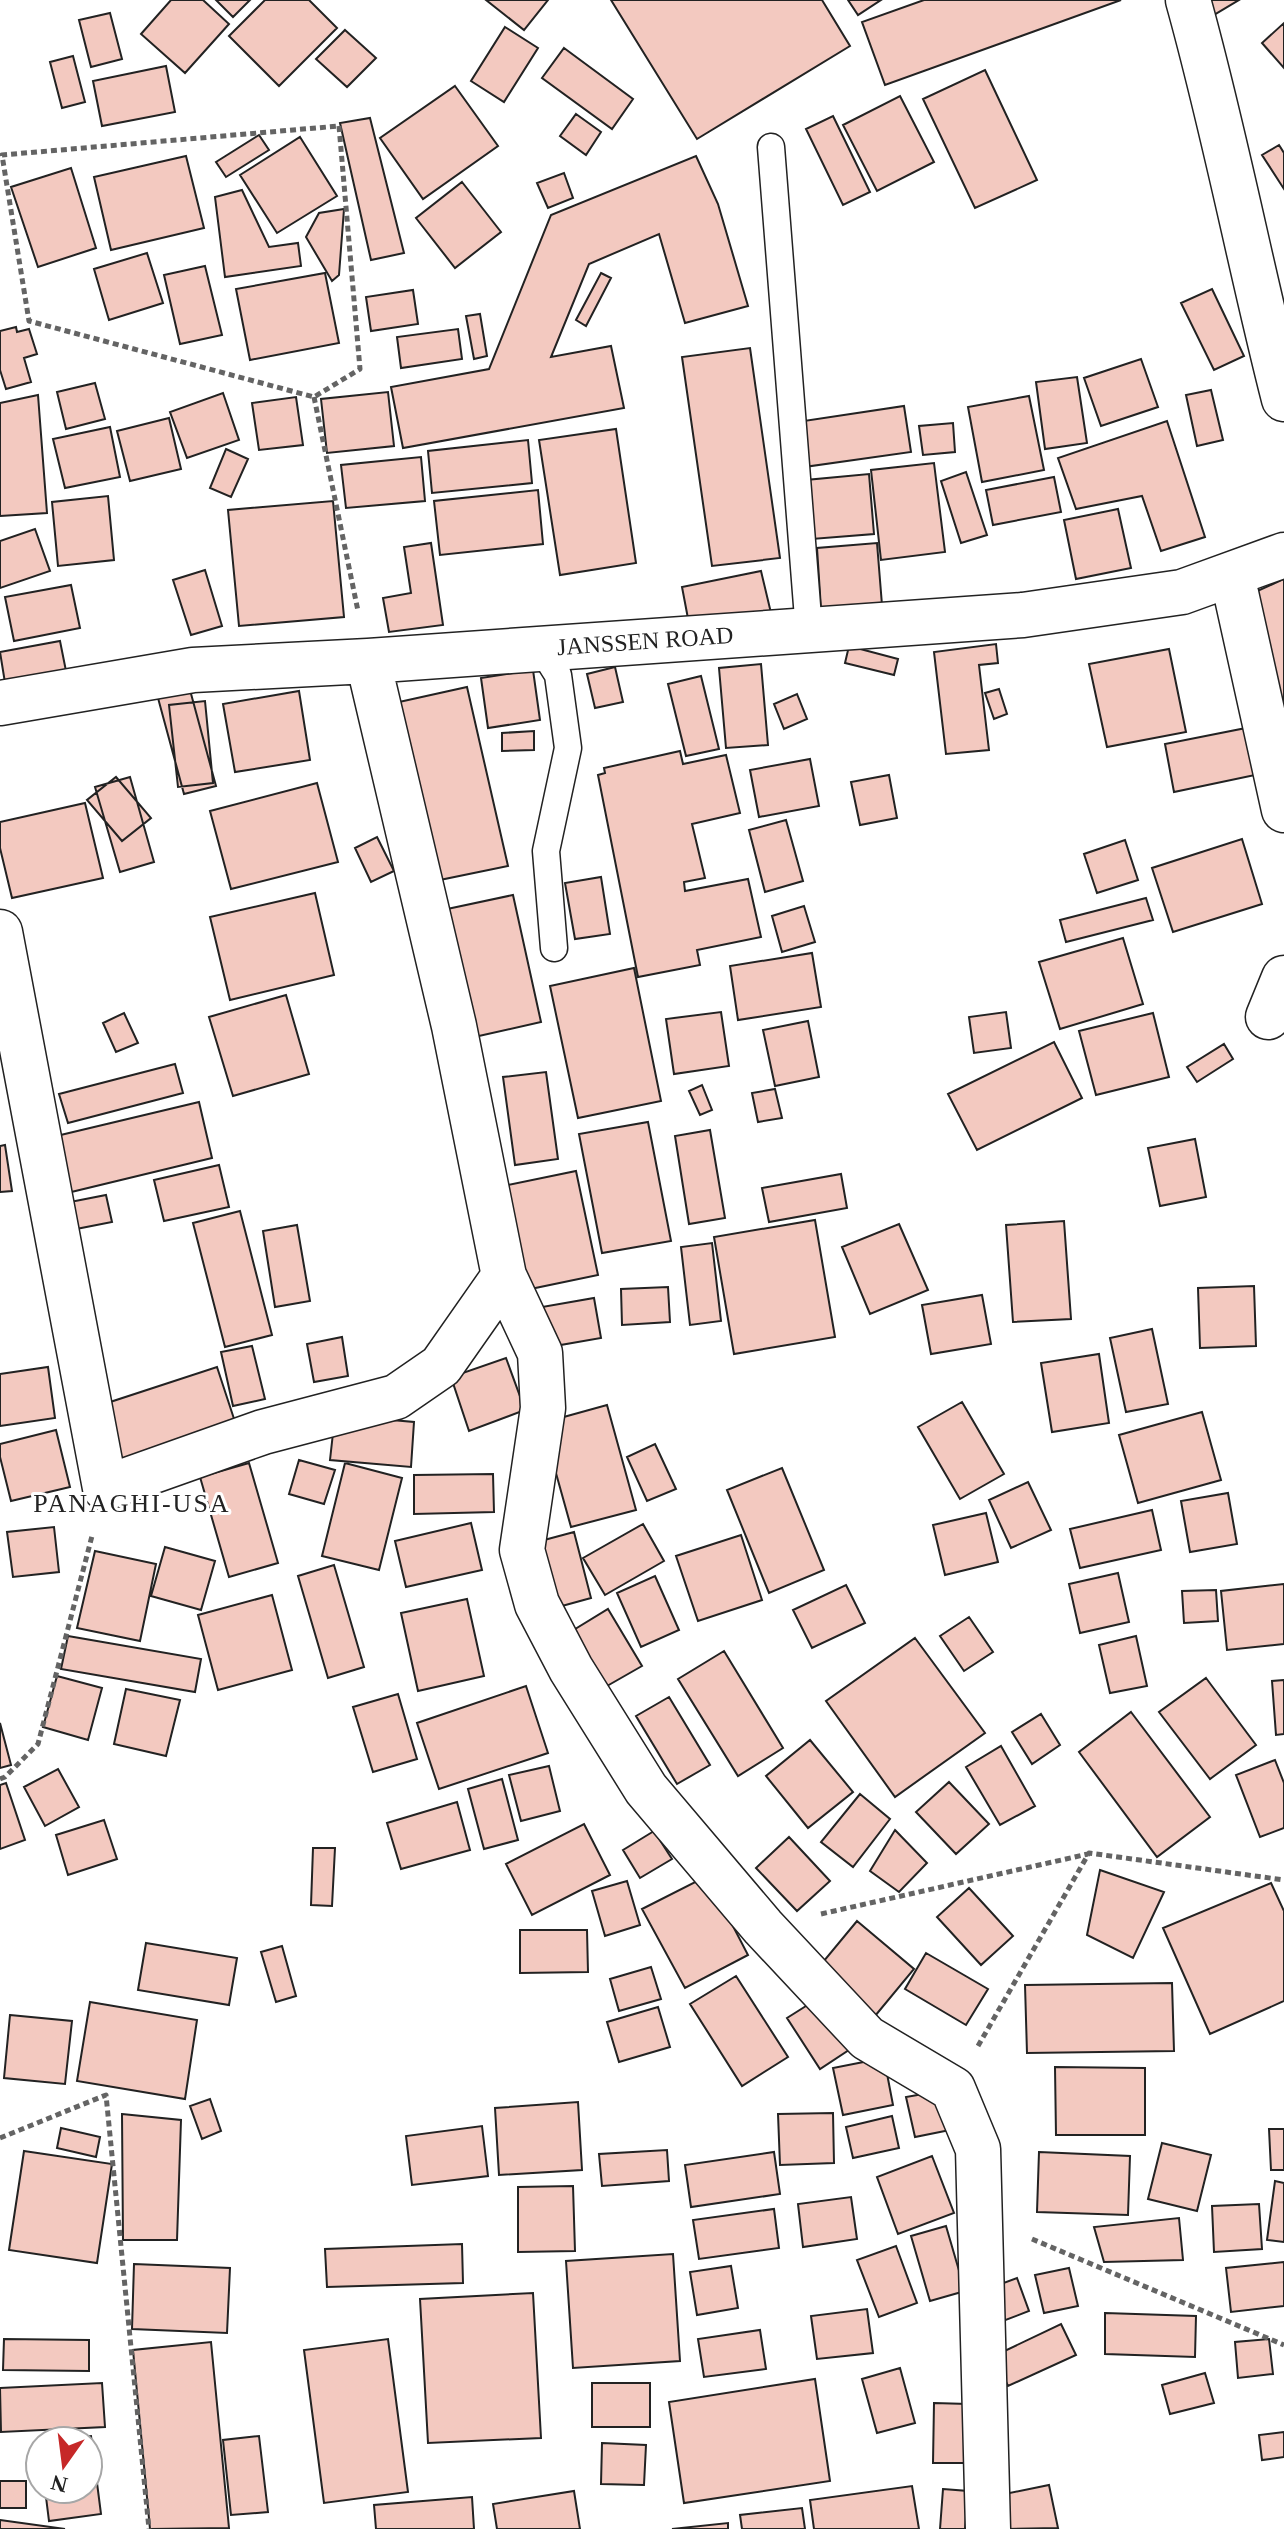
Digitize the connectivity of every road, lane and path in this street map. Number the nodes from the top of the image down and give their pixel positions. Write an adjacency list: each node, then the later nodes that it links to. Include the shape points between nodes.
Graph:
1 (1188, 0): 4 (street)
2 (771, 147): 7 (lane)
3 (314, 397): 3 (path, via 29,321 2,155 339,126 360,369); 9 (path)
4 (1284, 399)
5 (1284, 555): 6 (street, JANSSEN ROAD)
6 (1232, 575): 7 (street, JANSSEN ROAD, via 1182,592 1023,615); 11 (street)
7 (809, 631): 8 (street, JANSSEN ROAD)
8 (541, 648): 9 (street, JANSSEN ROAD); 13 (lane, via 558,675 568,748 546,851)
9 (368, 661): 10 (street, JANSSEN ROAD, via 193,670); 14 (street, via 454,1026)
10 (0, 703)
11 (1284, 810)
12 (0, 932): 15 (street)
13 (554, 948)
14 (504, 1276): 15 (street, via 441,1366 396,1397 263,1432); 19 (street, via 540,1353 543,1408 522,1550 537,1604 646,1789)
15 (105, 1488): 16 (path, via 38,1744)
16 (0, 1779)
17 (1089, 1853): 18 (path); 19 (path); 20 (path)
18 (1284, 1880)
19 (763, 1927): 20 (street, via 867,2038)
20 (953, 2089): 22 (street, via 978,2149)
21 (0, 2138): 24 (path, via 106,2095)
22 (979, 2217): 23 (path); 25 (street)
23 (1284, 2345)
24 (149, 2529)
25 (988, 2529)

